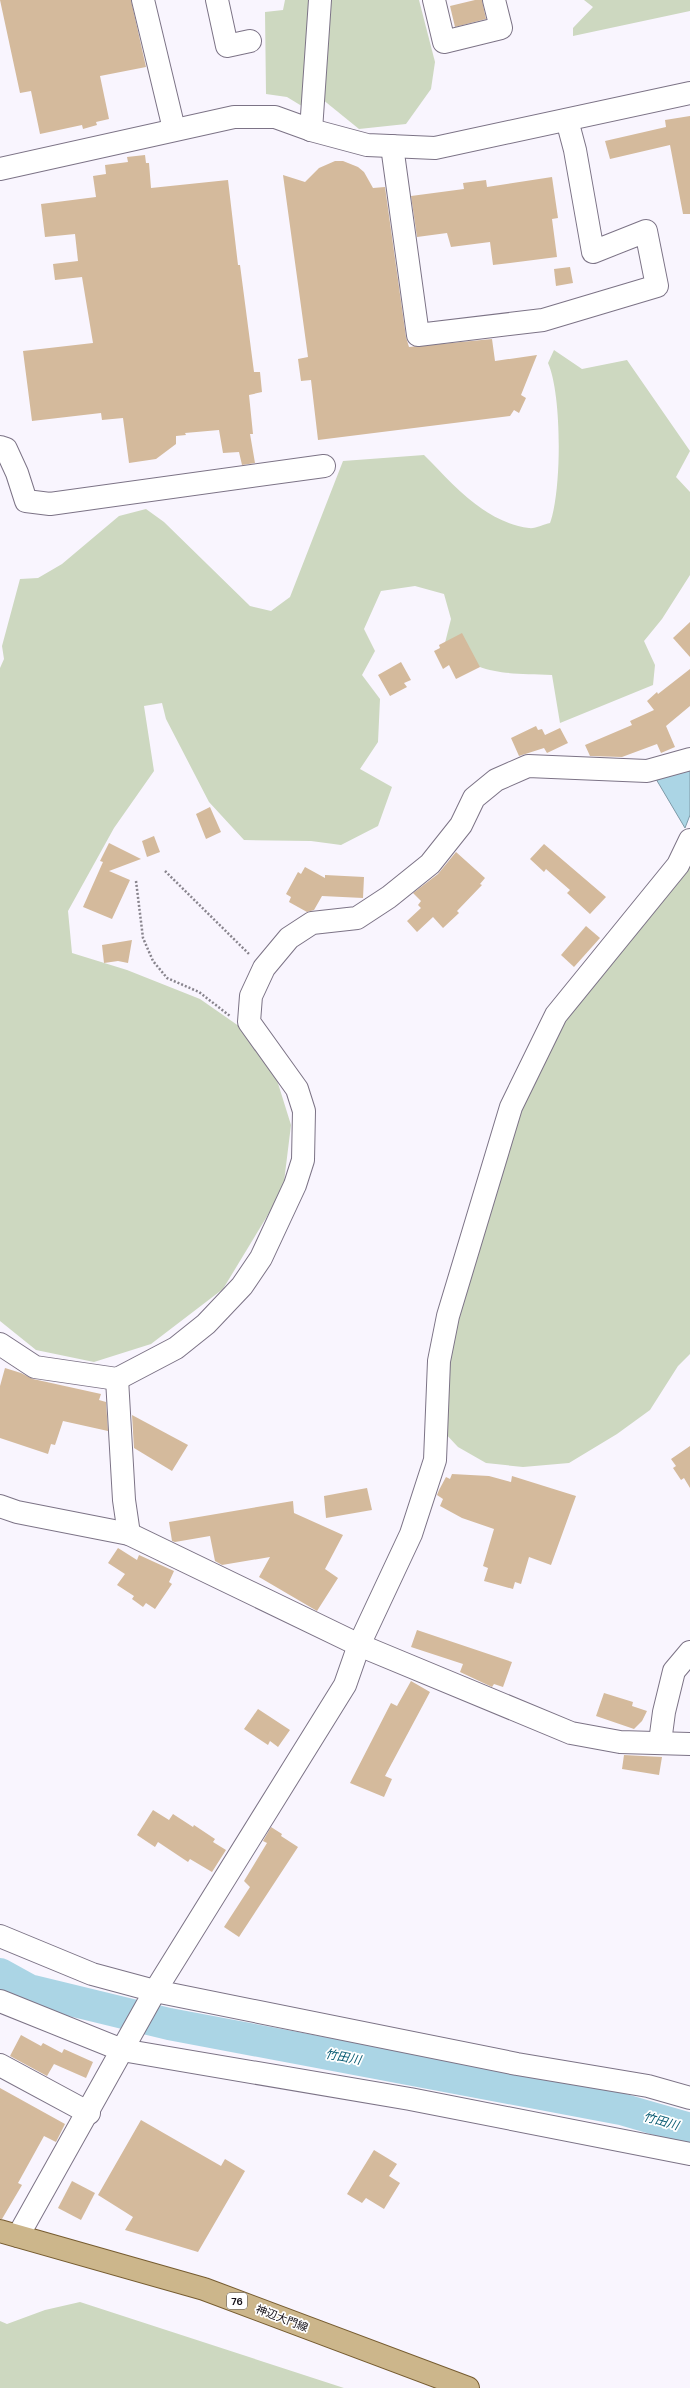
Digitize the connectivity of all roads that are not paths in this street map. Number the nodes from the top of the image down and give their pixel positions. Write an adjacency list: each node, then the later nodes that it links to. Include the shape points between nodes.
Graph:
1 (143, 0): 9 (street)
2 (218, 0): 6 (street, via 227,46)
3 (320, 0): 10 (street)
4 (434, 0): 5 (street, via 444,42 501,28)
5 (494, 0)
6 (250, 41)
7 (690, 94): 8 (street)
8 (567, 120): 11 (street, via 435,148); 11 (street, via 576,150 593,252 646,231 657,286 543,320 418,335)
9 (174, 129): 10 (street, via 234,117 275,117); 12 (street)
10 (311, 130): 11 (street, via 367,145)
11 (392, 146)
12 (0, 169)
13 (0, 447): 14 (street, via 6,449 17,472 26,501 50,504)
14 (324, 466)
15 (690, 759): 18 (street, via 647,771 528,766 496,780 474,798 461,826 430,864 388,897 357,918 312,923 289,938 264,968 251,996 249,1022 297,1089 304,1111 303,1160 295,1185 261,1258 242,1286 206,1324 176,1348)
16 (690, 840): 21 (street, via 678,865 556,1015 511,1108 448,1316 439,1361 435,1460 411,1534)
17 (0, 1344): 18 (street, via 35,1367)
18 (117, 1379): 20 (street, via 124,1500)
19 (0, 1506): 20 (street, via 17,1512)
20 (129, 1534): 21 (street)
21 (359, 1645): 23 (street, via 571,1733 620,1742); 26 (street, via 345,1685)
22 (690, 1652): 23 (street, via 674,1671)
23 (660, 1742): 24 (street)
24 (690, 1744)
25 (0, 1936): 26 (street, via 92,1974)
26 (154, 1994): 28 (street); 30 (street, via 517,2064 648,2086)
27 (0, 2001): 28 (street)
28 (123, 2048): 31 (street); 32 (street, via 410,2099)
29 (0, 2065): 31 (street)
30 (690, 2098)
31 (89, 2113): 33 (street)
32 (690, 2154)
33 (9, 2234): 34 (main road, 神辺大門線 / 76, via 204,2289)
34 (468, 2388)

